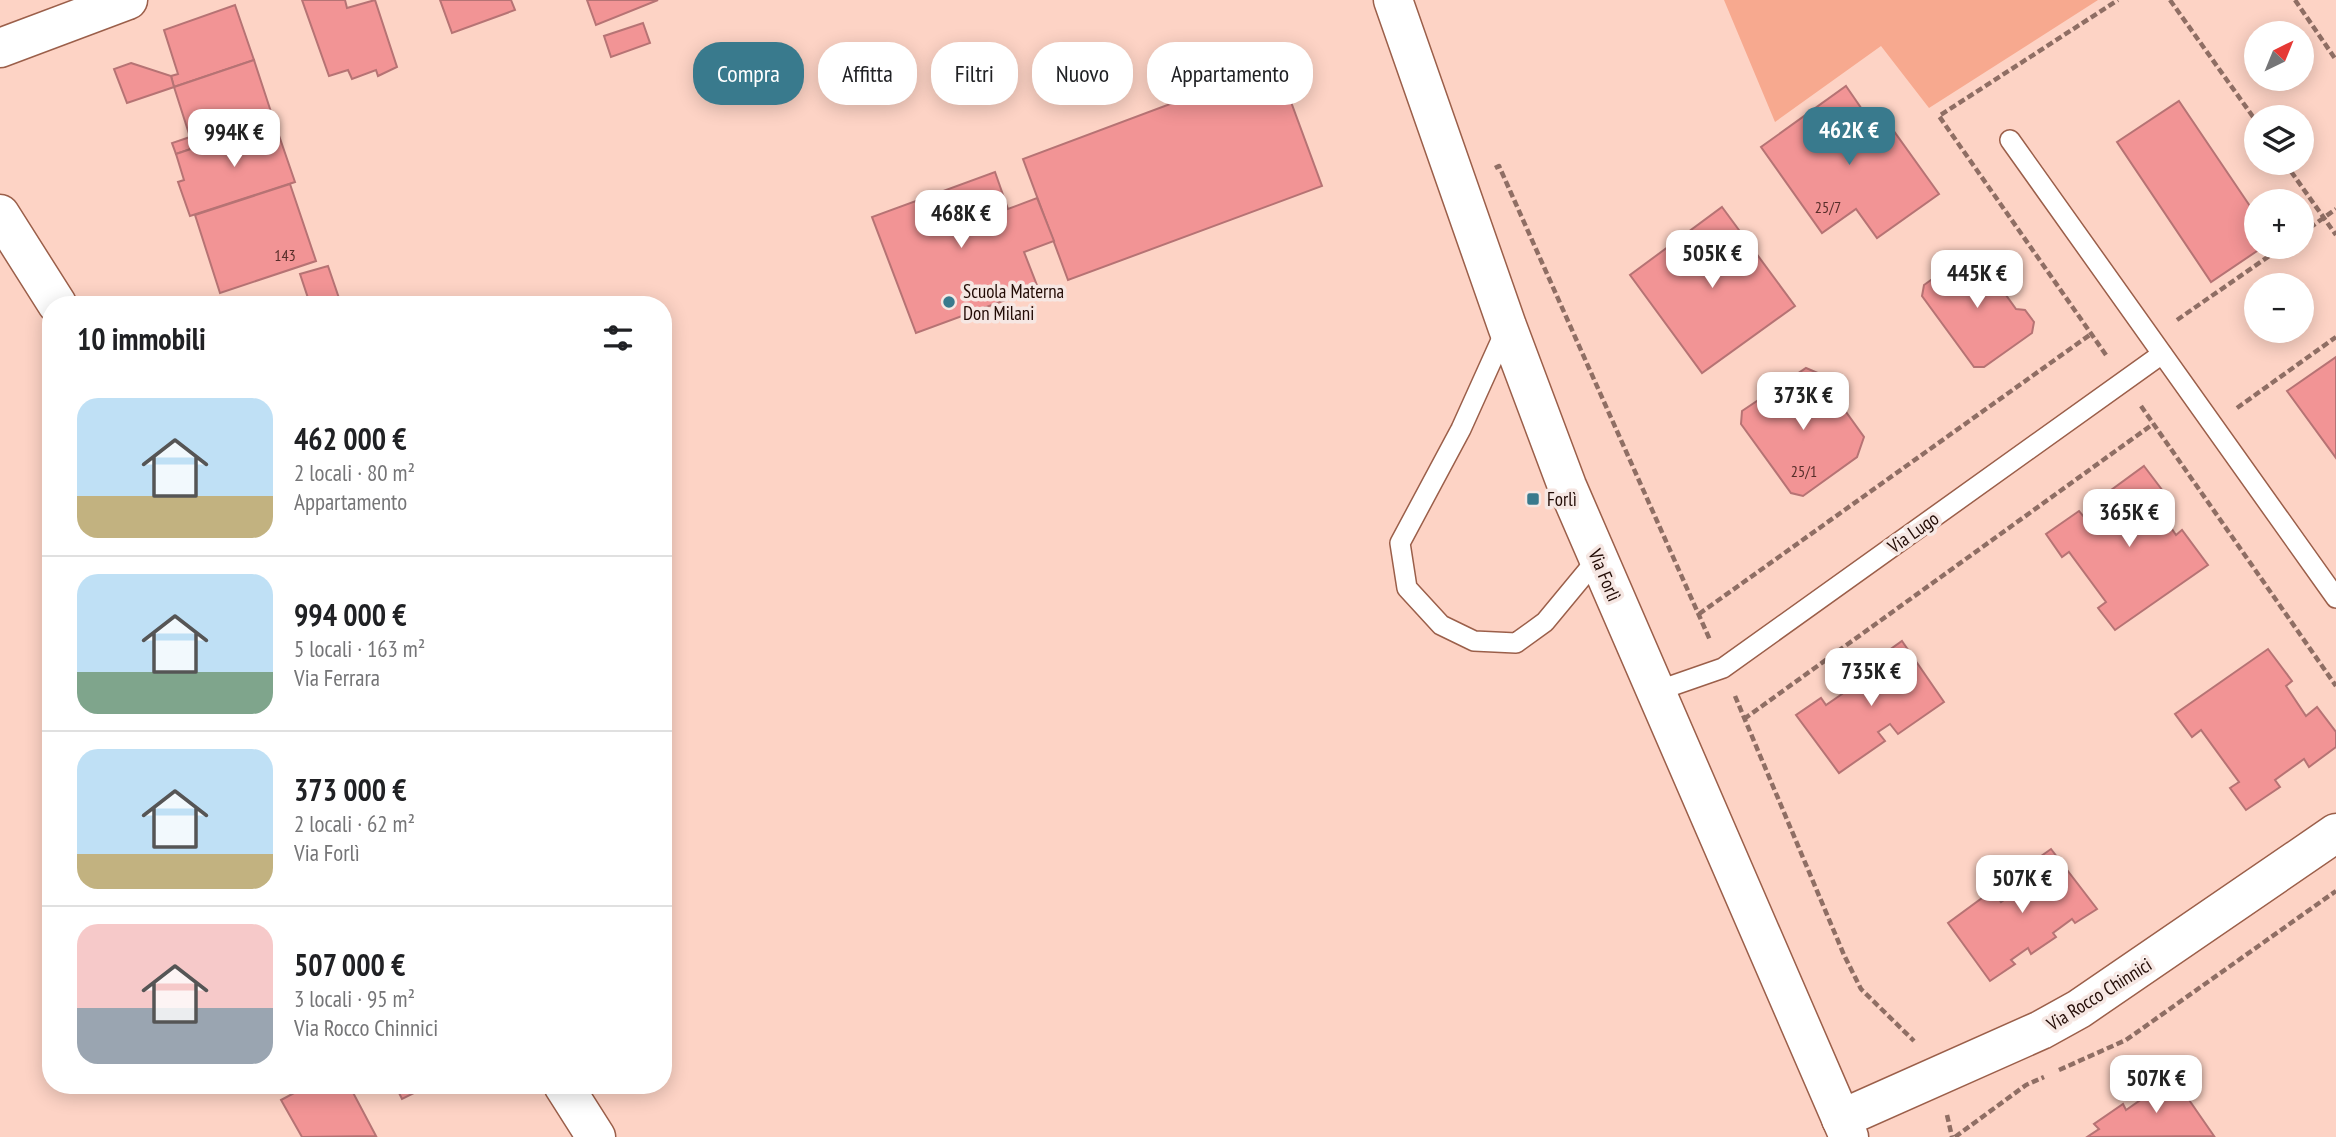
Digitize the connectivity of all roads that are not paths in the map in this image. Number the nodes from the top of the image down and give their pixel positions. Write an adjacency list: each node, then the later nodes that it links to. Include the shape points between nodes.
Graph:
1 (128, 0): 3 (street)
2 (1393, 0): 7 (street, Via Forlì)
3 (0, 48)
4 (2010, 140): 8 (lane)
5 (0, 214): 6 (street)
6 (52, 296)
7 (1507, 326): 9 (street, Via Forlì); 9 (lane, via 1461,429 1399,543 1407,588 1441,625 1474,641 1516,643 1545,622)
8 (2157, 346): 10 (lane); 11 (lane, Via Lugo, via 1723,668)
9 (1598, 558): 11 (street, Via Forlì)
10 (2336, 598)
11 (1654, 692): 14 (street, Via Forlì)
12 (2336, 833): 14 (street, Via Rocco Chinnici, via 2080,1009)
13 (568, 1094): 15 (street)
14 (1845, 1128)
15 (596, 1137)

